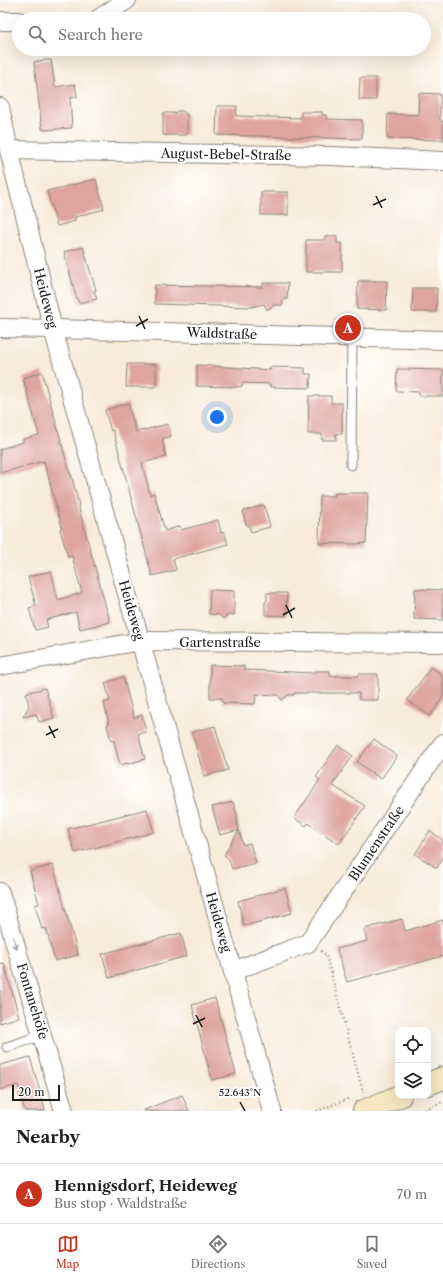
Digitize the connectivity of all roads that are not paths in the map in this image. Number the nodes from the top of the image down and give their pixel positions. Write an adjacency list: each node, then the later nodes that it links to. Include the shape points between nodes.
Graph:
1 (127, 0): 2 (street)
2 (109, 12)
3 (0, 21): 4 (street)
4 (12, 21)
5 (0, 107): 6 (street, Heideweg)
6 (9, 150): 7 (street, August-Bebel-Straße, via 331,156); 9 (street, Heideweg)
7 (443, 161)
8 (0, 328): 9 (street, Waldstraße)
9 (53, 329): 10 (street, Waldstraße); 13 (street, Heideweg)
10 (352, 337): 11 (street, Waldstraße); 12 (lane)
11 (443, 340)
12 (351, 465)
13 (141, 641): 14 (street, Gartenstraße); 15 (street, Gartenstraße); 18 (street, Heideweg)
14 (443, 643)
15 (0, 666)
16 (443, 743): 18 (street, Blumenstraße, via 308,943)
17 (0, 892): 19 (street, Fontanehöfe, one-way to 19)
18 (233, 971): 26 (street, Heideweg)
19 (43, 1035): 20 (lane); 25 (street, Fontanehöfe)
20 (7, 1047)
21 (443, 1078): 22 (street)
22 (431, 1083)
23 (395, 1097): 24 (street)
24 (364, 1102)
25 (64, 1111)
26 (272, 1111)

